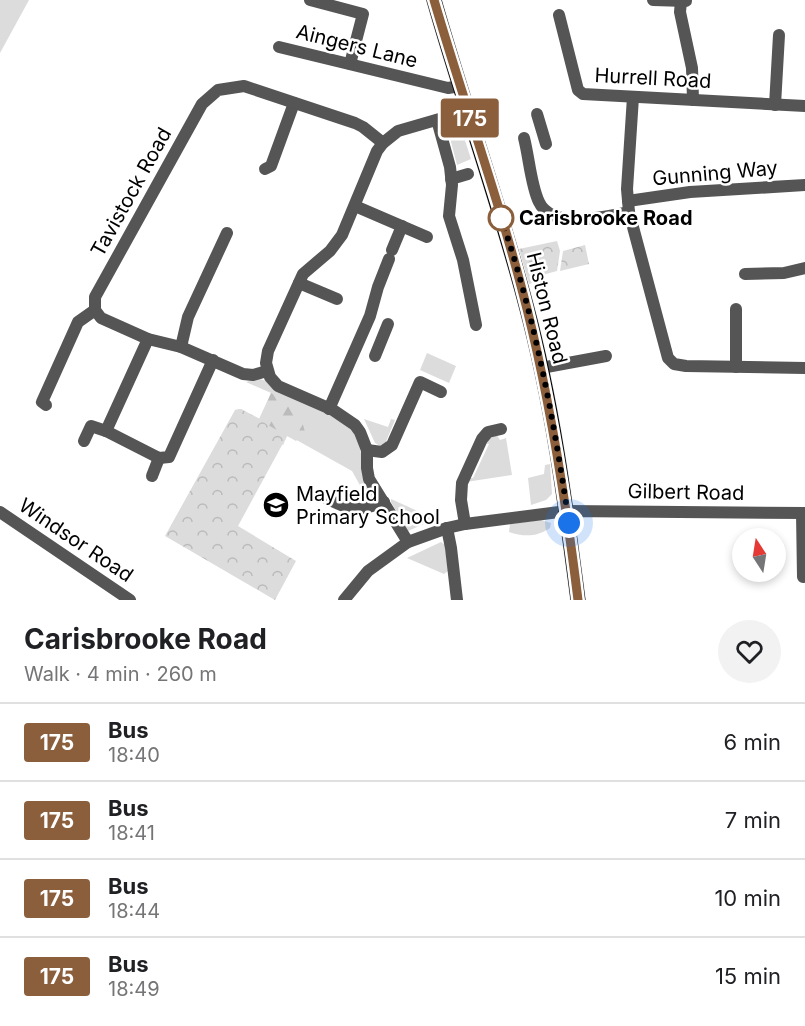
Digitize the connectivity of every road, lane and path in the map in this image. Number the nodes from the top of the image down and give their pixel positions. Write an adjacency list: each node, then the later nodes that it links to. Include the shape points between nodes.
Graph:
1 (310, 0): 9 (street, via 363,14)
2 (434, 0): 10 (main road, Histon Road)
3 (653, 0): 4 (street)
4 (665, 0): 5 (street)
5 (684, 1): 12 (street, via 680,12 692,68)
6 (559, 15): 11 (street, Hurrell Road, via 580,93)
7 (779, 35): 14 (street)
8 (279, 47): 9 (street, Aingers Lane)
9 (350, 64): 10 (street, Aingers Lane, via 448,88)
10 (460, 86): 16 (main road, Histon Road)
11 (633, 97): 12 (street, Hurrell Road); 25 (street)
12 (693, 100): 14 (street, Hurrell Road)
13 (294, 103): 19 (street, Tavistock Road, via 355,123); 20 (street, via 271,166); 34 (street, Tavistock Road, via 244,86 218,90 202,104 95,297)
14 (775, 105): 15 (street, Hurrell Road)
15 (805, 106)
16 (467, 111): 18 (street); 43 (main road, Histon Road, via 511,250)
17 (537, 114): 25 (street, Gunning Way, via 549,143 525,144 538,201 549,214 566,220)
18 (437, 120): 19 (street, via 398,131); 22 (street)
19 (383, 143): 24 (street)
20 (265, 169)
21 (468, 174): 22 (street)
22 (451, 179): 36 (street, via 449,216 463,260)
23 (805, 185): 25 (street, Gunning Way, via 690,192)
24 (355, 206): 26 (street); 31 (street, via 337,243 306,270)
25 (628, 207): 42 (street, via 664,360 686,366)
26 (402, 226): 28 (street); 35 (street)
27 (226, 233): 38 (street, via 188,317)
28 (427, 237)
29 (805, 268): 30 (street)
30 (745, 274)
31 (299, 283): 32 (street); 45 (street, via 268,351)
32 (337, 299)
33 (736, 309): 42 (street)
34 (95, 310): 37 (street, via 101,318); 47 (street, via 78,322 42,402)
35 (370, 316): 39 (street, via 390,324); 48 (street)
36 (476, 325)
37 (148, 339): 38 (street); 50 (street)
38 (181, 347): 41 (street)
39 (375, 356)
40 (606, 356): 43 (street)
41 (213, 360): 45 (street, via 248,375); 53 (street, via 169,457)
42 (736, 367): 44 (street)
43 (541, 368): 57 (main road, Histon Road)
44 (805, 368)
45 (267, 371): 48 (street, via 278,386)
46 (441, 392): 52 (street, via 420,382 392,446 382,452)
47 (46, 405)
48 (329, 409): 52 (street, via 355,425)
49 (501, 429): 60 (street, via 488,432 482,439 462,483 460,500)
50 (106, 431): 51 (street, via 91,426); 53 (street)
51 (84, 441)
52 (366, 450): 56 (street, via 367,473)
53 (159, 458): 54 (street)
54 (152, 476)
55 (326, 498): 56 (street, via 347,509)
56 (384, 502): 62 (street)
57 (567, 511): 59 (street, Gilbert Road); 60 (street, Gilbert Road); 67 (main road, Histon Road)
58 (0, 512): 64 (street, Windsor Road)
59 (804, 513): 63 (street)
60 (465, 524): 61 (street, Gilbert Road)
61 (447, 528): 62 (street, Gilbert Road); 66 (street)
62 (408, 542): 65 (street, Gilbert Road, via 368,571)
63 (803, 577)
64 (130, 600)
65 (344, 600)
66 (457, 600)
67 (578, 600)

